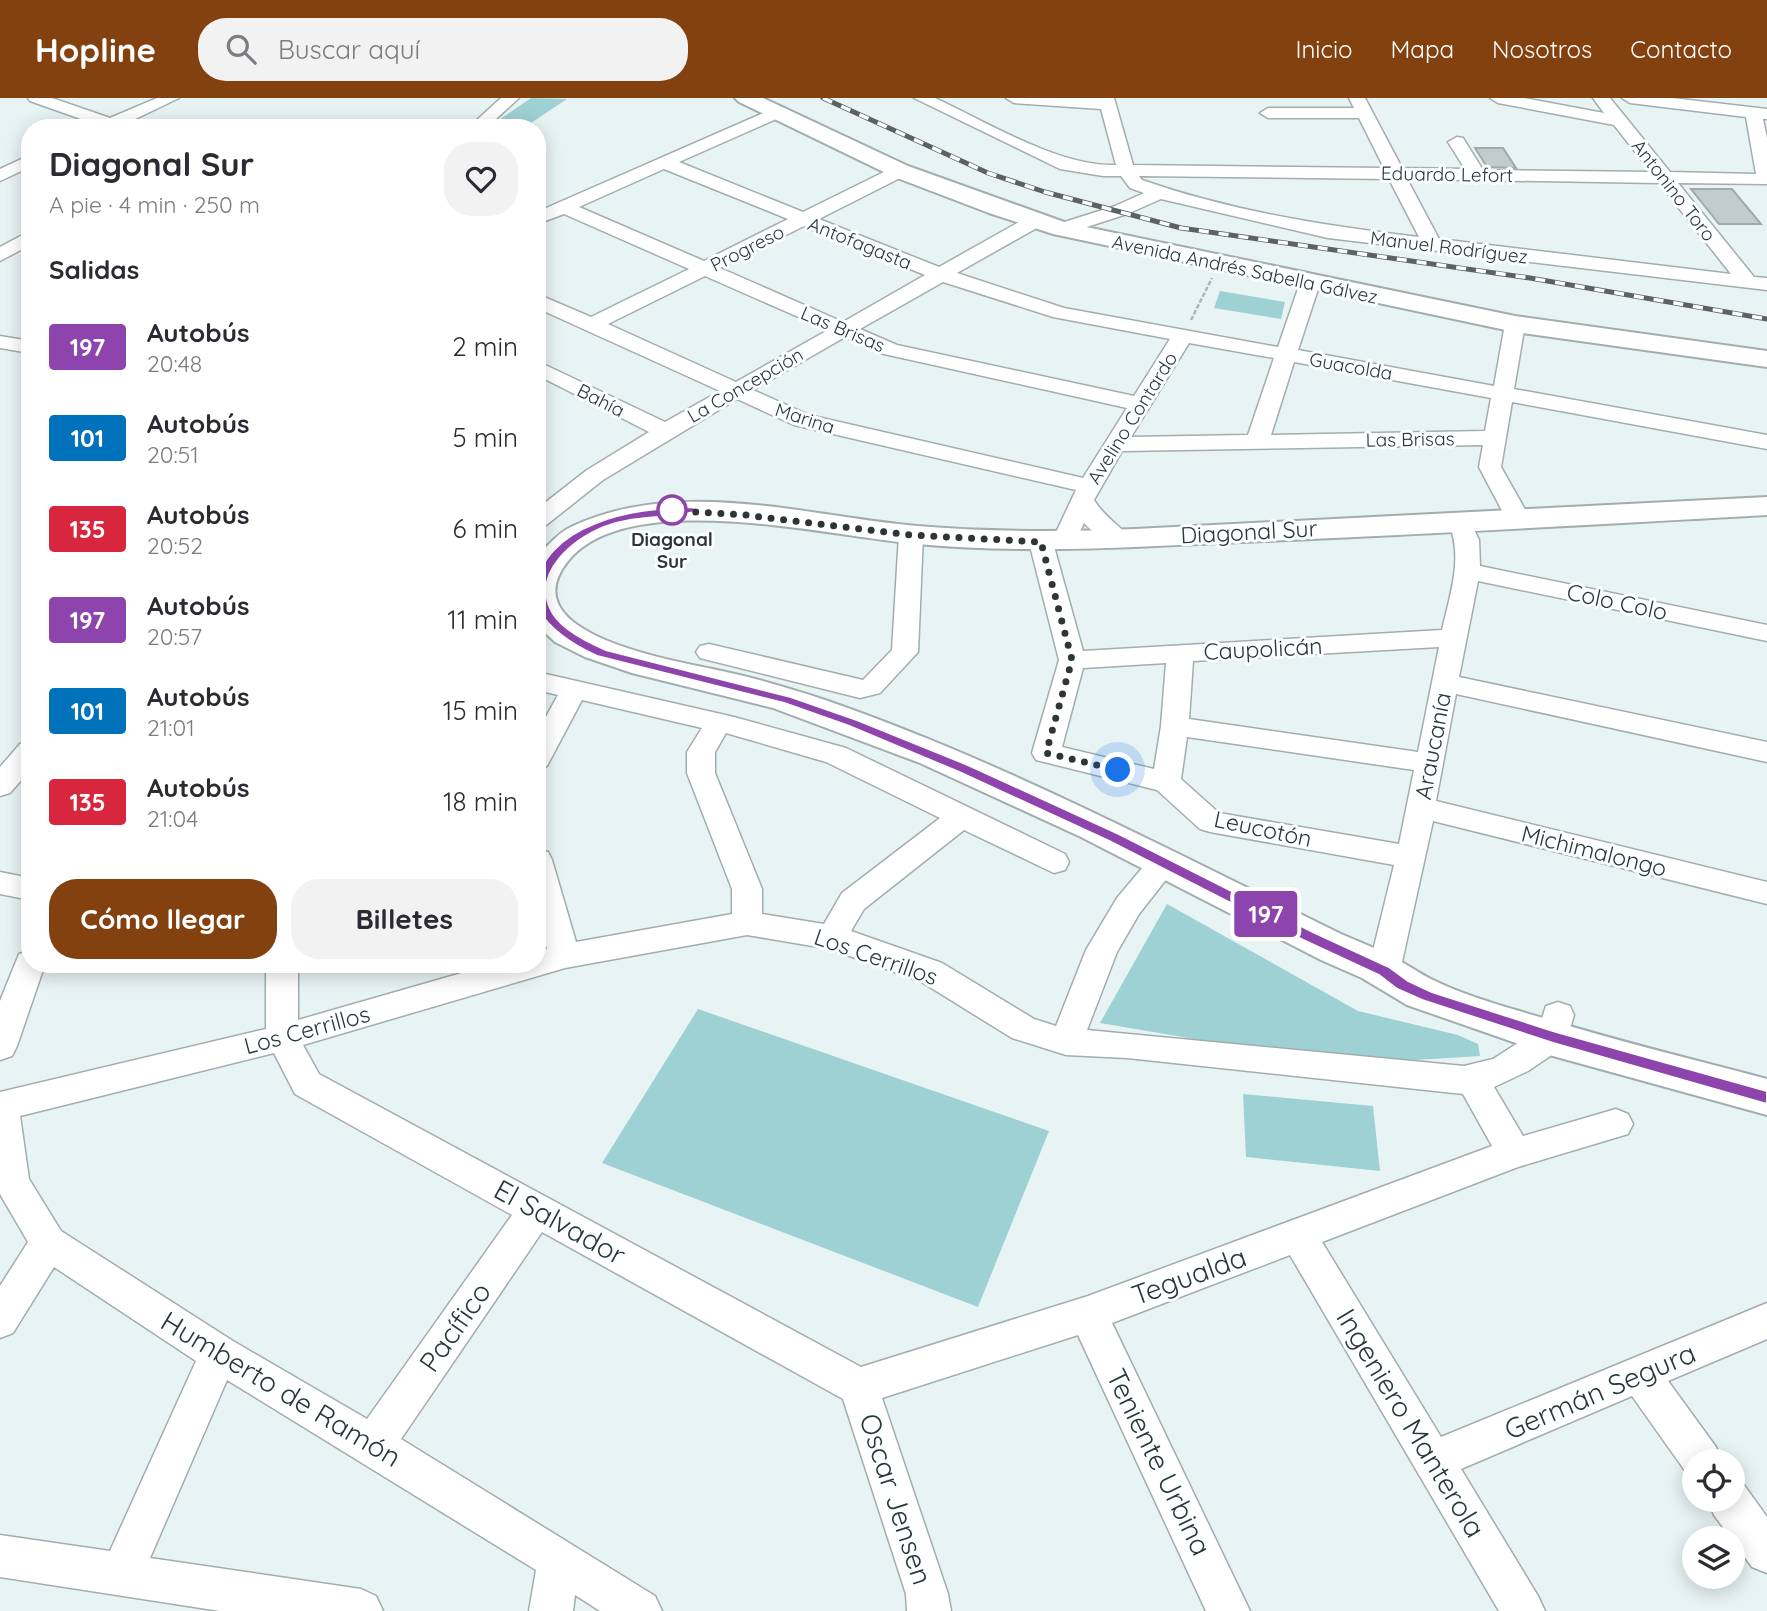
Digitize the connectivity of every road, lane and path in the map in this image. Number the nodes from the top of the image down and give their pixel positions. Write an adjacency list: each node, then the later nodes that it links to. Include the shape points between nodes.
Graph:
1 (36, 98): 17 (street)
2 (171, 98): 18 (street)
3 (511, 98): 19 (street)
4 (746, 98): 13 (main road, Avenida Andrés Sabella Gálvez)
5 (922, 98): 16 (street, Manuel Rodríguez)
6 (970, 98): 16 (street)
7 (1014, 98): 11 (street)
8 (1601, 98): 20 (street, Antonino Toro)
9 (1630, 98): 15 (street)
10 (1506, 99): 20 (street)
11 (1106, 101): 31 (street)
12 (1361, 106): 14 (street); 27 (street)
13 (777, 112): 24 (street); 26 (main road, Avenida Andrés Sabella Gálvez)
14 (1268, 113)
15 (1761, 114): 32 (street)
16 (963, 117): 31 (street, Manuel Rodríguez, via 1066,165)
17 (93, 119)
18 (127, 119)
19 (486, 119)
20 (1620, 121): 30 (street, Antonino Toro)
21 (1457, 142): 28 (street)
22 (10, 153): 23 (street)
23 (21, 156)
24 (665, 163): 34 (street); 36 (street, Antofagasta)
25 (21, 164): 29 (street)
26 (900, 171): 36 (street, Progreso); 37 (main road, Avenida Andrés Sabella Gálvez)
27 (1397, 173): 28 (street, Eduardo Lefort); 31 (street, Eduardo Lefort); 40 (street)
28 (1477, 174): 30 (street, Eduardo Lefort)
29 (0, 176)
30 (1664, 177): 32 (street, Eduardo Lefort); 46 (street, Antonino Toro)
31 (1131, 178): 33 (street, Manuel Rodríguez)
32 (1766, 179)
33 (1159, 193): 38 (street); 40 (street, Manuel Rodríguez, via 1293,226)
34 (563, 207): 35 (street); 43 (street, Las Brisas)
35 (546, 215)
36 (804, 220): 43 (street, Progreso); 44 (street, Antofagasta)
37 (1035, 221): 38 (main road, Avenida Andrés Sabella Gálvez); 44 (street, La Concepción)
38 (1062, 229): 42 (main road, Avenida Andrés Sabella Gálvez)
39 (21, 242): 41 (street)
40 (1432, 245): 46 (street, Manuel Rodríguez)
41 (0, 255)
42 (1219, 264): 45 (main road, Avenida Andrés Sabella Gálvez); 51 (path)
43 (705, 269): 48 (street, Progreso); 50 (street, Las Brisas)
44 (939, 274): 50 (street, La Concepción); 51 (street, Guacolda, via 1060,313)
45 (1310, 283): 49 (main road, Avenida Andrés Sabella Gálvez); 54 (street)
46 (1757, 283)
47 (546, 304): 48 (street, Marina)
48 (593, 324): 57 (street, Marina)
49 (1515, 324): 55 (main road, Avenida Andrés Sabella Gálvez); 58 (street)
50 (842, 329): 57 (street, La Concepción); 59 (street, Las Brisas, via 891,350)
51 (1182, 337): 54 (street, Guacolda); 59 (street, Avelino Contardo)
52 (0, 342): 53 (street)
53 (21, 346)
54 (1286, 355): 58 (street, Guacolda); 62 (street)
55 (1767, 359)
56 (546, 372): 60 (street, Bahía)
57 (735, 391): 60 (street, La Concepción); 65 (street, Marina, via 817,425)
58 (1503, 394): 61 (street); 63 (street, Guacolda)
59 (1139, 404): 64 (street, Avelino Contardo)
60 (665, 431): 67 (street, La Concepción)
61 (1494, 438): 62 (street, Las Brisas); 68 (street, via 1492,474)
62 (1257, 442): 64 (street, Las Brisas)
63 (1767, 442)
64 (1116, 444): 65 (street, Avelino Contardo)
65 (1086, 493): 71 (street, Avelino Contardo, via 1094,520); 72 (street, Avelino Contardo)
66 (1767, 506): 68 (main road, Diagonal Sur)
67 (546, 507)
68 (1519, 520): 69 (main road, Diagonal Sur)
69 (1460, 522): 71 (main road, Diagonal Sur); 74 (street, Araucanía, via 1467,536)
70 (911, 535): 72 (main road, Diagonal Sur); 73 (main road, Diagonal Sur, via 691,510 639,514 597,526 564,546); 78 (street, via 905,652 871,687 860,689)
71 (1117, 538): 72 (main road, Diagonal Sur)
72 (1052, 541): 80 (street)
73 (546, 568)
74 (1467, 571): 76 (street, Colo Colo); 77 (street, Araucanía)
75 (546, 612): 96 (main road, via 584,645 834,716 1002,785)
76 (1767, 633)
77 (1454, 638): 79 (street, Caupolicán); 82 (street, Araucanía)
78 (709, 652)
79 (1180, 654): 80 (street, Caupolicán); 85 (street)
80 (1072, 660): 90 (street, Leucotón, via 1046,753)
81 (546, 683): 83 (street)
82 (1445, 683): 87 (street); 89 (street, Araucanía)
83 (574, 690): 84 (street); 86 (street)
84 (719, 723): 93 (street, via 836,755); 101 (street, via 701,752 701,773 747,889)
85 (1175, 726): 89 (street); 90 (street)
86 (546, 742)
87 (1767, 752)
88 (21, 762): 91 (street)
89 (1429, 763): 92 (street, Araucanía)
90 (1166, 782): 94 (street, Leucotón, via 1210,822)
91 (0, 786)
92 (1421, 808): 94 (street, Araucanía); 100 (street, Michimalongo)
93 (963, 816): 95 (street); 102 (street, via 853,901)
94 (1411, 857): 105 (street, Araucanía)
95 (1054, 862)
96 (1164, 863): 105 (main road); 111 (street, via 1114,927)
97 (0, 883): 98 (street)
98 (21, 887)
99 (546, 891): 103 (street)
100 (1767, 893)
101 (747, 923): 102 (street, Los Cerrillos); 103 (street, Los Cerrillos)
102 (832, 937): 111 (street, Los Cerrillos, via 931,972 1024,1028)
103 (565, 956): 104 (street, Los Cerrillos)
104 (546, 962)
105 (1384, 971): 109 (main road, via 1430,978)
106 (26, 973): 112 (street)
107 (282, 973): 110 (street)
108 (506, 973): 110 (street, Los Cerrillos)
109 (1555, 1026): 113 (main road); 114 (street, Los Cerrillos, via 1518,1062); 115 (main road)
110 (282, 1038): 116 (street, Los Cerrillos); 119 (street, El Salvador, via 307,1084)
111 (1066, 1042): 114 (street, Los Cerrillos)
112 (0, 1046)
113 (1767, 1070)
114 (1473, 1082): 118 (street)
115 (1767, 1097)
116 (1, 1106): 121 (street, Humberto de Ramón, via 13,1184)
117 (1616, 1124): 118 (street, Tegualda)
118 (1515, 1153): 120 (street, Tegualda)
119 (537, 1209): 127 (street, El Salvador); 128 (street, Pacífico)
120 (1298, 1236): 122 (street, Tegualda); 130 (street, Ingeniero Manterola)
121 (48, 1243): 123 (street); 125 (street, Humberto de Ramón)
122 (1088, 1314): 127 (street, Tegualda); 140 (street, Teniente Urbina)
123 (0, 1320)
124 (1767, 1321): 126 (street, Germán Segura)
125 (219, 1354): 128 (street, Humberto de Ramón); 135 (street)
126 (1639, 1374): 129 (street); 130 (street, Germán Segura)
127 (859, 1387): 139 (street, Oscar Jensen)
128 (373, 1445): 134 (street, Humberto de Ramón)
129 (1693, 1449)
130 (1433, 1460): 141 (street, Ingeniero Manterola)
131 (1738, 1512): 132 (street)
132 (1767, 1552)
133 (0, 1556): 135 (street)
134 (554, 1557): 137 (street, via 558,1574); 138 (street, Humberto de Ramón)
135 (121, 1575): 136 (street)
136 (361, 1611)
137 (551, 1611)
138 (640, 1611)
139 (929, 1611)
140 (1228, 1611)
141 (1523, 1611)

